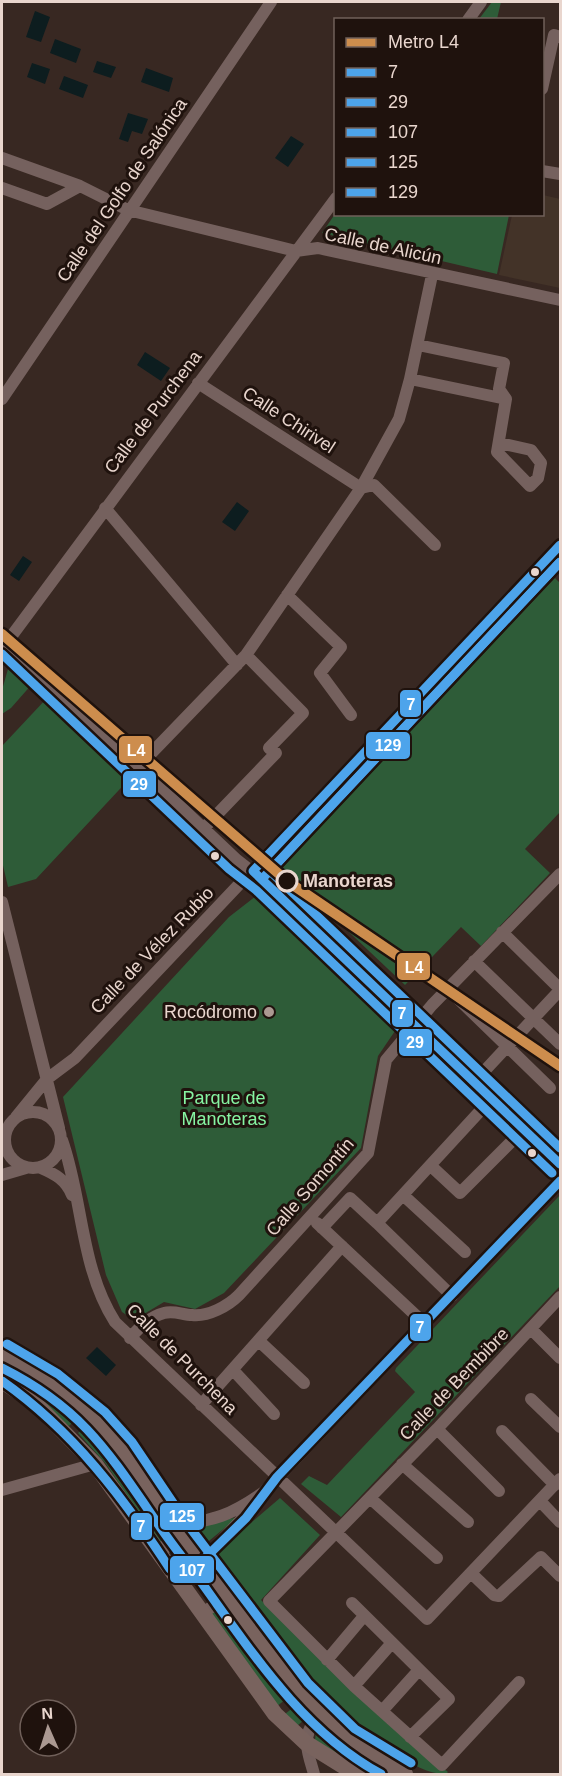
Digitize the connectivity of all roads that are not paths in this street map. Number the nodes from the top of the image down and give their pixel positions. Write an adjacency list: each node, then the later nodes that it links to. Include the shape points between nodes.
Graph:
1 (271, 2): 12 (street, Calle del Golfo de Salónica)
2 (481, 2): 3 (street)
3 (469, 18)
4 (561, 37): 5 (street, via 554,36)
5 (544, 84)
6 (2, 158): 9 (street, Calle de Alicún)
7 (544, 171): 8 (street)
8 (561, 174)
9 (80, 186): 10 (street, via 47,204); 12 (street, Calle de Alicún)
10 (2, 188)
11 (334, 201): 13 (street, Calle de Purchena)
12 (128, 210): 13 (street, Calle de Alicún); 19 (street, Calle del Golfo de Salónica)
13 (296, 251): 14 (street, Calle de Alicún, via 318,248); 18 (street, Calle de Purchena)
14 (432, 275): 15 (street, Calle de Alicún); 16 (street)
15 (561, 300)
16 (418, 345): 17 (street); 20 (street, via 504,363 499,389)
17 (411, 379): 20 (street); 22 (street, via 399,419)
18 (198, 383): 22 (street, Calle Chirivel); 23 (street, Calle de Purchena)
19 (2, 399)
20 (506, 399): 21 (street)
21 (499, 443)
22 (361, 488): 24 (street, Calle Chirivel, via 374,485); 26 (street)
23 (105, 508): 27 (street, Calle de Purchena); 28 (street)
24 (435, 545)
25 (561, 545): 32 (street, Calle de Vélez Rubio)
26 (287, 595): 28 (street); 29 (street, via 342,647 320,673)
27 (3, 643): 30 (street)
28 (242, 660): 30 (street); 31 (street, via 303,713 269,748 276,753)
29 (351, 715)
30 (138, 766): 31 (street)
31 (204, 828): 32 (street)
32 (253, 871): 40 (street); 43 (street, Calle de Vélez Rubio, via 75,1058)
33 (561, 874): 35 (street, Calle Somontín)
34 (2, 902): 43 (street, Calle de Purchena)
35 (502, 932): 36 (street, Calle Somontín); 38 (street)
36 (474, 961): 37 (street, Calle Somontín); 39 (street)
37 (448, 989): 40 (street, Calle Somontín); 42 (street)
38 (561, 990): 39 (street)
39 (534, 1018): 41 (street); 42 (street)
40 (416, 1024): 44 (street); 59 (street, Calle Somontín, via 386,1060 368,1153)
41 (561, 1044)
42 (507, 1046): 44 (street); 45 (street)
43 (47, 1079): 47 (street, Calle de Vélez Rubio); 50 (street, Calle de Purchena)
44 (476, 1080): 46 (street)
45 (550, 1088)
46 (493, 1097): 48 (street); 52 (street)
47 (16, 1117): 49 (street); 50 (street, via 44,1114)
48 (525, 1128): 51 (street); 52 (street, via 460,1193)
49 (4, 1131): 54 (street, via 7,1153)
50 (60, 1134): 53 (street, via 56,1157); 58 (street, Calle de Purchena, via 71,1165)
51 (561, 1164)
52 (431, 1166): 57 (street)
53 (41, 1167): 54 (street); 58 (street, Calle de Purchena, via 68,1186)
54 (26, 1168): 55 (street)
55 (2, 1175)
56 (561, 1181): 64 (street)
57 (403, 1195): 60 (street); 63 (street)
58 (79, 1216): 68 (street, Calle de Purchena, via 104,1304)
59 (310, 1216): 61 (street); 68 (street, Calle Somontín, via 230,1303 194,1316 165,1313 145,1322)
60 (377, 1223): 61 (street, via 350,1198); 64 (street)
61 (322, 1228): 62 (street)
62 (342, 1246): 66 (street); 69 (street)
63 (465, 1252)
64 (452, 1296): 66 (street)
65 (560, 1298): 67 (street, Calle de Bembibre)
66 (425, 1324): 83 (street)
67 (531, 1329): 71 (street, Calle de Bembibre); 79 (street, Calle de Bembibre)
68 (130, 1338): 76 (street, Calle de Purchena)
69 (259, 1341): 72 (street); 74 (street)
70 (2, 1355): 92 (street, via 46,1380 89,1414 121,1448)
71 (561, 1358)
72 (232, 1370): 76 (street); 77 (street)
73 (2, 1381): 81 (street, via 33,1401)
74 (304, 1383)
75 (531, 1399): 78 (street)
76 (201, 1405): 83 (street, Calle de Purchena)
77 (274, 1414)
78 (561, 1427)
79 (437, 1429): 82 (street, Calle de Bembibre); 86 (street)
80 (502, 1431): 84 (street)
81 (95, 1464): 85 (street); 95 (street)
82 (402, 1464): 88 (street, Calle de Bembibre); 90 (street, Calle de Bembibre)
83 (277, 1476): 87 (street); 93 (street, Calle de Purchena)
84 (558, 1482): 89 (street)
85 (2, 1490)
86 (500, 1491)
87 (264, 1492): 92 (street, via 229,1514); 96 (street, via 258,1505)
88 (370, 1498): 93 (street, Calle de Bembibre); 94 (street)
89 (540, 1501): 91 (street); 97 (street)
90 (468, 1522)
91 (561, 1522)
92 (174, 1526): 95 (street); 96 (street)
93 (338, 1532): 97 (street, Calle de Purchena, via 427,1619); 104 (street, Calle de Bembibre, via 269,1601)
94 (437, 1558)
95 (166, 1562): 96 (street); 100 (street)
96 (201, 1562): 103 (street)
97 (471, 1573): 98 (street, via 499,1596 541,1557)
98 (561, 1575)
99 (352, 1603): 101 (street)
100 (201, 1614): 103 (street, via 213,1606 223,1608); 111 (street, via 275,1714)
101 (364, 1616): 102 (street); 104 (street)
102 (391, 1644): 105 (street); 107 (street)
103 (270, 1654): 109 (street)
104 (327, 1660): 107 (street)
105 (418, 1671): 108 (street); 110 (street, via 449,1699)
106 (519, 1682): 110 (street, via 442,1765)
107 (354, 1686): 108 (street)
108 (382, 1711): 110 (street)
109 (327, 1720): 111 (street, via 314,1722 308,1729); 112 (street)
110 (410, 1737)
111 (306, 1743): 113 (street); 114 (street)
112 (358, 1746): 114 (street); 115 (street)
113 (314, 1774)
114 (358, 1774)
115 (405, 1774)

